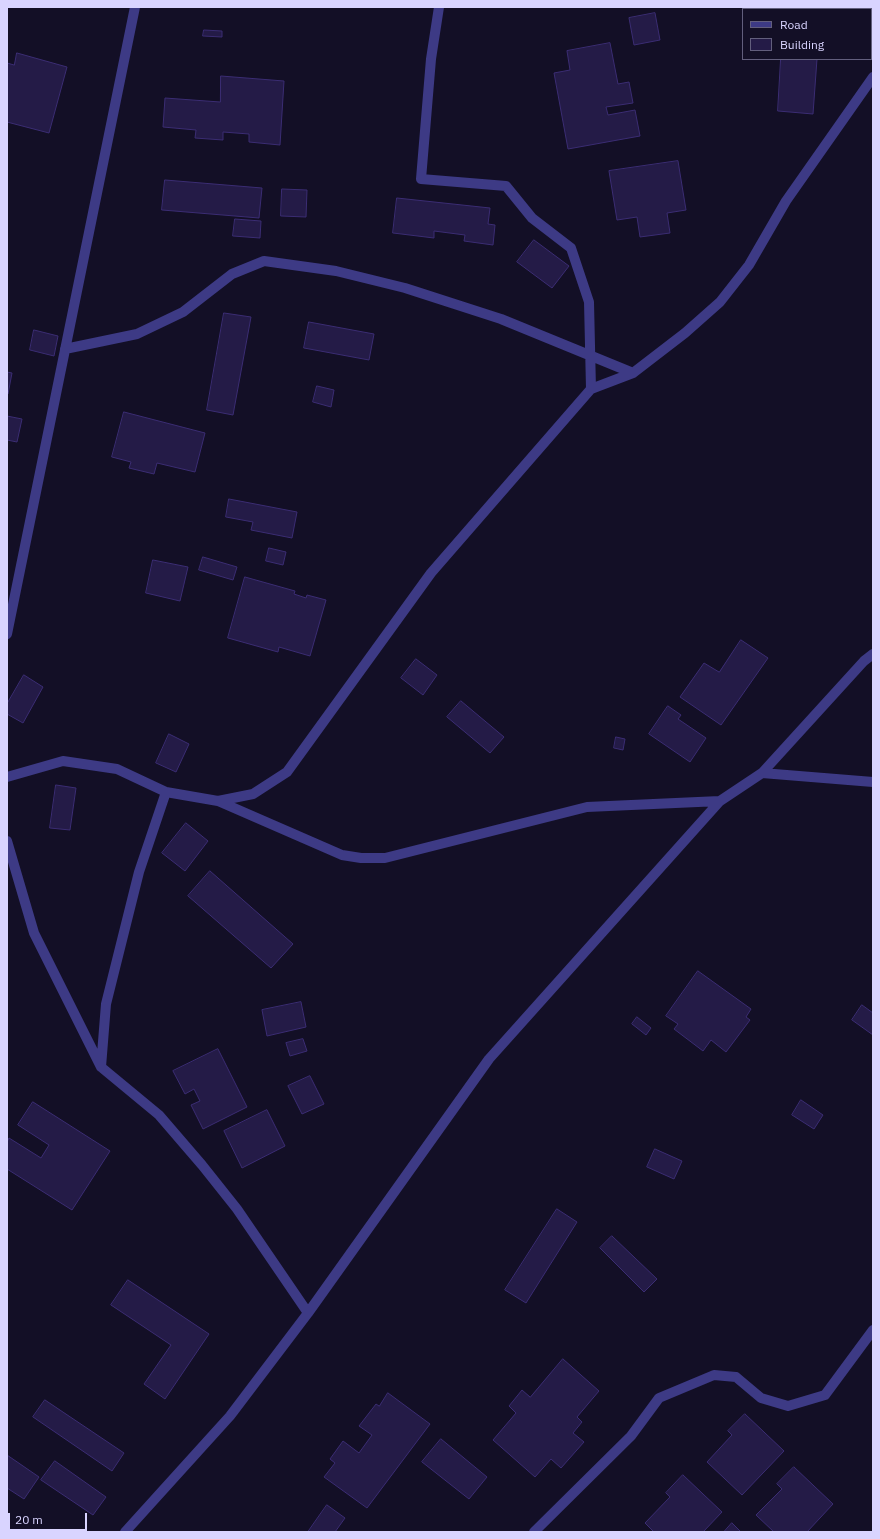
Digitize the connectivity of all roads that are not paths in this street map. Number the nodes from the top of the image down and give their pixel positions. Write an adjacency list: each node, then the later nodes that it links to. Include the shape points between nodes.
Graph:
1 (135, 7): 4 (street)
2 (440, 7): 5 (street, via 431,59 421,178 506,186 532,218 571,248 589,302)
3 (873, 77): 6 (street, via 870,85 786,201 749,265 720,302)
4 (65, 348): 5 (street, via 137,334 183,312 232,274 264,261 336,271 405,288 501,319); 8 (street)
5 (592, 356): 6 (street); 7 (street)
6 (633, 373): 7 (street)
7 (591, 390): 15 (street, via 431,573 288,772 253,794)
8 (7, 634)
9 (873, 654): 10 (street)
10 (762, 773): 12 (street); 14 (street)
11 (7, 776): 13 (street, via 64,761 117,769)
12 (873, 782)
13 (166, 792): 15 (street); 17 (street, via 139,872 106,1004)
14 (720, 800): 15 (street, via 587,806 385,858 342,855); 18 (street, via 489,1059)
15 (218, 801)
16 (7, 841): 17 (street, via 34,933)
17 (101, 1066): 18 (street, via 159,1115 202,1165 237,1209)
18 (308, 1313): 20 (street, via 230,1416)
19 (873, 1330): 21 (street, via 825,1395 788,1406 761,1398 736,1377 714,1375 659,1398 631,1436)
20 (125, 1532)
21 (534, 1532)

